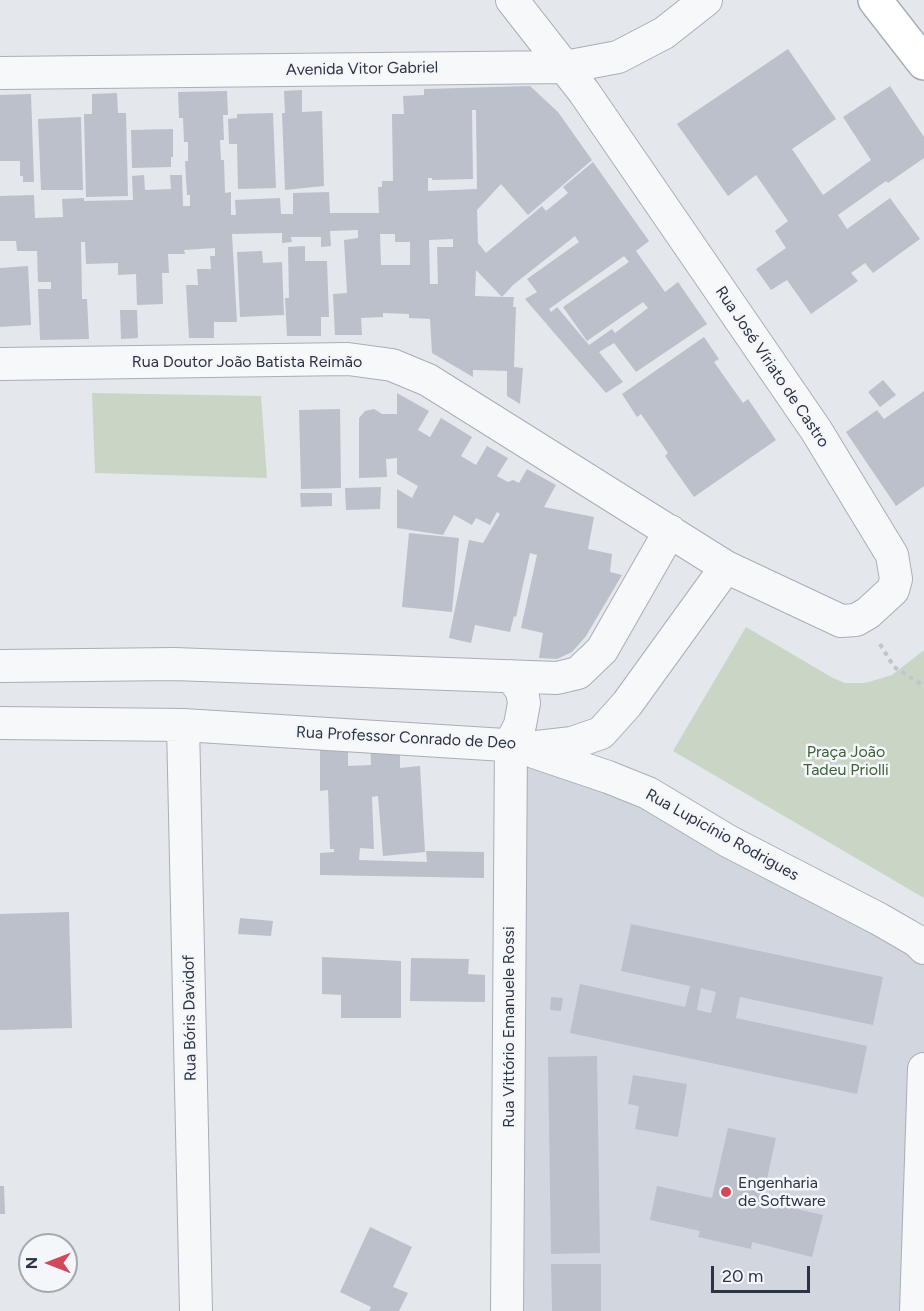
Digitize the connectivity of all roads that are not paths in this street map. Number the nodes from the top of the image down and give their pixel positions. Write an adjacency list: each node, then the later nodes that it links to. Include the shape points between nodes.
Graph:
1 (512, 0): 5 (street, Rua José Víriato de Castro)
2 (706, 0): 5 (street, Avenida Vitor Gabriel, via 664,33 618,57)
3 (875, 0): 4 (main road)
4 (924, 63)
5 (565, 67): 6 (street, Avenida Vitor Gabriel); 9 (street, Rua José Víriato de Castro, via 816,430 892,555 896,579 893,590 868,613 856,620 841,621)
6 (0, 73)
7 (0, 364): 8 (street, Rua Doutor João Batista Reimão, via 348,359 392,365 428,380)
8 (670, 531): 9 (street, Rua Doutor João Batista Reimão); 11 (street, via 602,650 578,673 557,678)
9 (726, 567): 14 (street, Rua Professor Conrado de Deo, via 627,704 601,733 572,744)
10 (0, 666): 11 (street, via 174,664)
11 (511, 676): 14 (street, via 522,691 524,703)
12 (0, 723): 13 (street, Rua Professor Conrado de Deo)
13 (183, 725): 14 (street, Rua Professor Conrado de Deo); 17 (street, Rua Bóris Davidof)
14 (511, 744): 15 (street, Rua Lupicínio Rodrigues, via 648,793 728,841 879,919); 18 (street, Rua Vittório Emanuele Rossi)
15 (924, 948)
16 (924, 1069): 19 (street)
17 (196, 1311)
18 (507, 1311)
19 (916, 1311)

